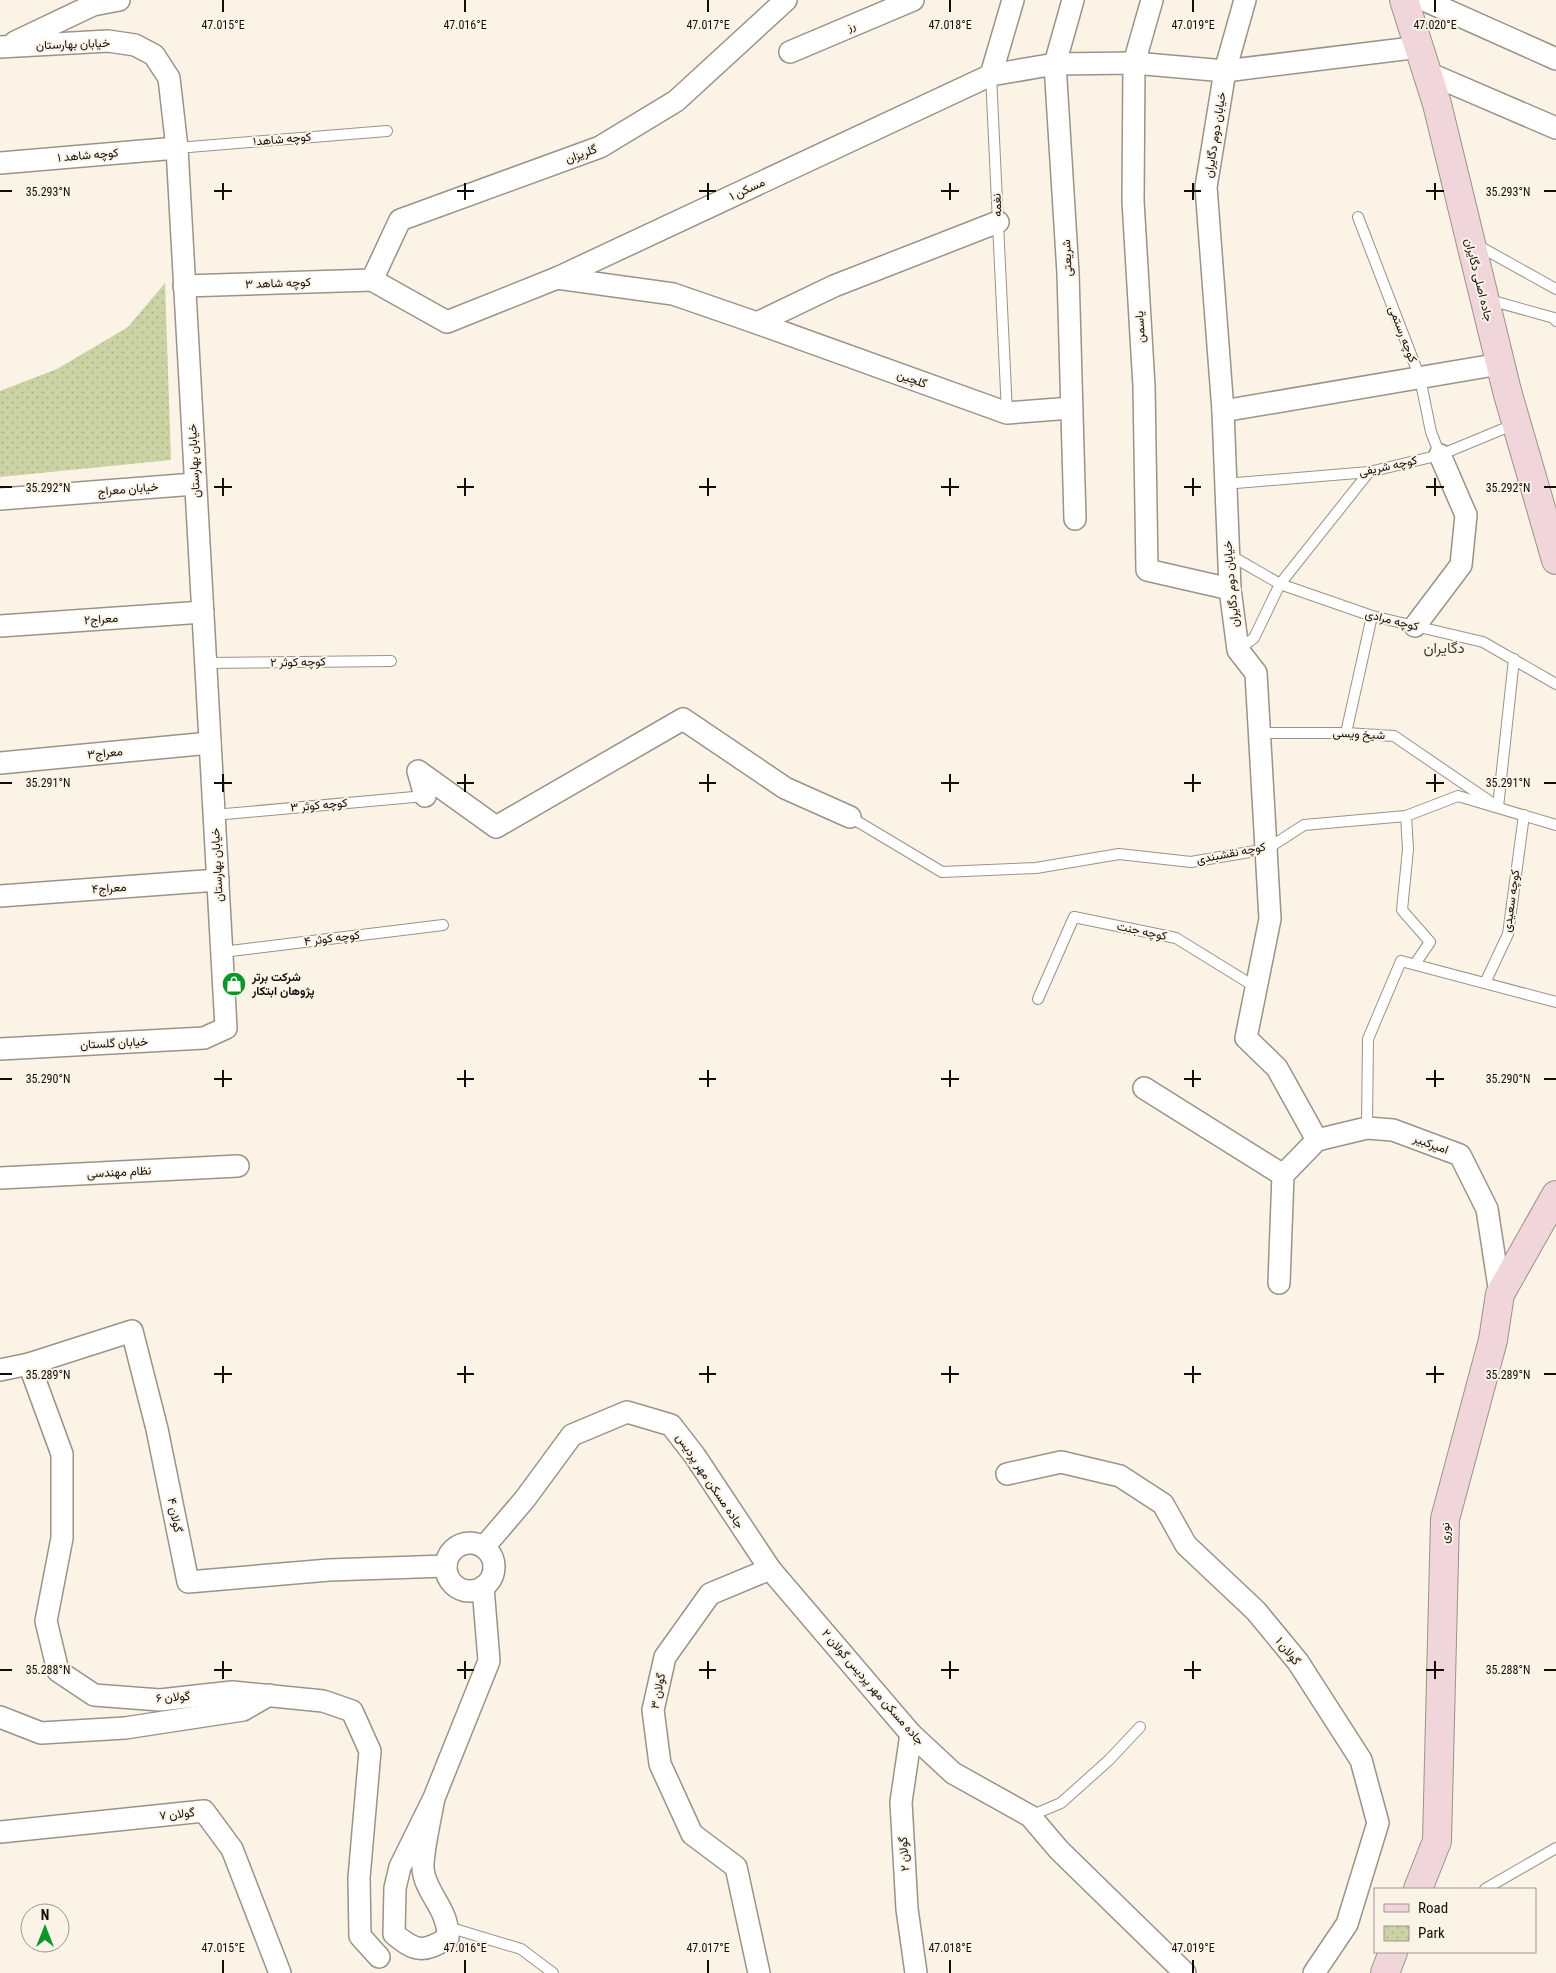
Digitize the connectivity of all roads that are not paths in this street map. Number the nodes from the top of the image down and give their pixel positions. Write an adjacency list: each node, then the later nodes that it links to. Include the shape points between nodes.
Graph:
1 (119, 0): 10 (street, via 93,5)
2 (786, 0): 27 (street, گلریزان, via 676,101 600,147 400,220)
3 (913, 0): 12 (street, رز)
4 (1013, 0): 18 (street, نغمه)
5 (1073, 0): 15 (street, شریعتی)
6 (1152, 0): 14 (street, یاسمن)
7 (1244, 0): 16 (street, خیابان دوم دگایران)
8 (1404, 0): 11 (street, جاده اصلی دگایران)
9 (1424, 0): 13 (street)
10 (2, 47): 21 (street, خیابان بهارستان, via 108,41 135,45 154,56 168,78)
11 (1420, 47): 16 (street, مسکن ۱); 17 (street, جاده اصلی دگایران)
12 (790, 52)
13 (1556, 59)
14 (1134, 63): 15 (street, مسکن ۱); 16 (street, مسکن ۱); 48 (street, یاسمن, via 1134,201 1144,396 1147,570)
15 (1055, 64): 18 (street, مسکن ۱); 35 (street, شریعتی, via 1068,273)
16 (1225, 70): 36 (street, خیابان دوم دگایران, via 1206,187)
17 (1428, 73): 19 (street); 25 (street, جاده اصلی دگایران)
18 (991, 75): 24 (lane, نغمه); 26 (street, مسکن ۱)
19 (1556, 128)
20 (387, 131): 21 (lane, کوچه شاهد۱)
21 (177, 148): 22 (street, کوچه شاهد ۱); 28 (street, خیابان بهارستان)
22 (0, 163)
23 (1358, 217): 34 (lane, کوچه رستمی)
24 (998, 222): 32 (street, via 834,286); 37 (lane, نغمه)
25 (1469, 241): 29 (lane); 30 (street, جاده اصلی دگایران)
26 (557, 278): 27 (street, مسکن ۱, via 447,322); 32 (street, گلچین, via 673,294)
27 (372, 280): 28 (street, کوچه شاهد ۳)
28 (184, 286): 41 (street, خیابان بهارستان)
29 (1556, 289)
30 (1483, 298): 31 (lane); 33 (street, جاده اصلی دگایران)
31 (1556, 321)
32 (757, 323): 37 (street, گلچین)
33 (1500, 364): 34 (street); 38 (street, جاده اصلی دگایران)
34 (1420, 378): 36 (street); 39 (lane, کوچه رستمی, via 1431,432)
35 (1071, 408): 37 (street, گلچین); 44 (street, شریعتی)
36 (1223, 411): 42 (street, خیابان دوم دگایران)
37 (1007, 413)
38 (1516, 423): 39 (lane, کوچه شریفی); 46 (street, جاده اصلی دگایران)
39 (1440, 455): 40 (lane, کوچه شریفی); 52 (street, via 1466,515 1461,565)
40 (1369, 472): 42 (lane, کوچه شریفی); 47 (lane)
41 (195, 484): 43 (street, خیابان معراج); 49 (street, خیابان بهارستان)
42 (1224, 484): 45 (street, خیابان دوم دگایران)
43 (0, 499)
44 (1075, 519)
45 (1228, 554): 47 (lane, کوچه مرادی); 48 (street, خیابان دوم دگایران)
46 (1556, 560)
47 (1280, 584): 50 (lane, کوچه مرادی); 53 (lane, via 1254,638)
48 (1230, 589): 53 (street, خیابان دوم دگایران)
49 (203, 612): 51 (street, معراج۲); 56 (street, خیابان بهارستان)
50 (1372, 616): 52 (lane, کوچه مرادی); 59 (lane)
51 (0, 626)
52 (1415, 626): 54 (lane, کوچه مرادی, via 1483,642)
53 (1238, 650): 58 (street, via 1256,673)
54 (1514, 659): 57 (lane, کوچه مرادی); 63 (lane)
55 (391, 661): 56 (lane, کوچه کوثر ۲)
56 (206, 663): 60 (street, خیابان بهارستان)
57 (1556, 684)
58 (1259, 733): 59 (lane, شیخ ویسی); 69 (street)
59 (1346, 733): 63 (lane, شیخ ویسی, via 1394,736)
60 (210, 743): 61 (street, معراج۳); 64 (street, خیابان بهارستان)
61 (0, 763)
62 (425, 796): 64 (lane, کوچه کوثر ۳); 67 (street, via 418,771 496,827 684,719 785,788)
63 (1498, 806): 65 (lane, کوچه نقشبندی); 66 (lane, کوچه نقشبندی, via 1458,796)
64 (214, 814): 70 (street, خیابان بهارستان)
65 (1524, 815): 68 (lane, کوچه نقشبندی); 75 (lane, کوچه سعیدی, via 1508,934)
66 (1406, 816): 69 (lane, کوچه نقشبندی, via 1304,826); 74 (lane, via 1408,849 1402,910 1430,942)
67 (850, 817): 69 (lane, کوچه نقشبندی, via 942,872 1036,868 1119,854 1191,862)
68 (1556, 825)
69 (1266, 848): 76 (street, via 1270,919)
70 (218, 880): 71 (street, معراج۴); 73 (street, خیابان بهارستان)
71 (0, 896)
72 (443, 925): 73 (lane, کوچه کوثر ۴)
73 (222, 952): 79 (street, خیابان بهارستان)
74 (1415, 964): 75 (lane); 82 (lane, via 1401,961 1368,1039)
75 (1485, 983): 78 (lane)
76 (1257, 988): 77 (lane, کوچه جنت, via 1176,938 1074,916); 83 (street, via 1246,1038 1277,1068)
77 (1038, 999)
78 (1556, 1002)
79 (226, 1028): 80 (street, خیابان گلستان, via 204,1038)
80 (0, 1049)
81 (1144, 1088): 85 (street)
82 (1367, 1128): 83 (street, امیرکبیر); 89 (street, امیرکبیر, via 1393,1130 1460,1155 1487,1209)
83 (1317, 1140): 85 (street)
84 (238, 1166): 86 (street, نظام مهندسی)
85 (1283, 1175): 88 (street)
86 (0, 1178)
87 (1556, 1195): 89 (street, نوری)
88 (1279, 1283)
89 (1500, 1294): 105 (street, نوری, via 1493,1340 1445,1519 1437,1841)
90 (29, 1364): 91 (street, گولان ۴); 94 (street, گولان ۴, via 132,1331 157,1429 188,1582 328,1570); 97 (street, گولان ۶, via 62,1454 62,1538 46,1621 58,1671 94,1695 160,1700 232,1692)
91 (0, 1370)
92 (1007, 1474): 116 (street, گولان ۱, via 1061,1462 1120,1476 1163,1504 1186,1546 1256,1611 1298,1662 1361,1760 1378,1822 1346,1924)
93 (484, 1547): 94 (street, via 472,1543 459,1545 450,1554); 95 (street, جاده مسکن مهر پردیس, via 572,1436 627,1412 671,1425); 96 (street, via 492,1556 494,1567 491,1579)
94 (446, 1566): 96 (street, via 448,1578 458,1588 470,1591)
95 (770, 1569): 100 (street, جاده مسکن مهر پردیس گولان ۲); 113 (street, گولان ۳, via 710,1594 665,1657 653,1710 660,1764 692,1834 736,1868)
96 (483, 1588): 101 (street, via 489,1661)
97 (269, 1695): 98 (street, via 243,1710 125,1728 40,1733); 110 (street, گولان ۶, via 323,1701 352,1711 370,1751 359,1878 360,1936)
98 (0, 1717)
99 (1140, 1727): 102 (lane, via 1061,1803)
100 (911, 1734): 102 (street, جاده مسکن مهر پردیس گولان ۲, via 953,1773); 114 (street, گولان ۲, via 901,1802 907,1909)
101 (434, 1798): 107 (street, via 423,1869); 108 (street, via 400,1867 394,1896)
102 (1030, 1816): 115 (street, جاده مسکن مهر پردیس گولان ۲, via 1059,1850)
103 (0, 1832): 111 (street, گولان ۷, via 204,1811 232,1849)
104 (1556, 1848): 106 (lane)
105 (1418, 1888)
106 (1487, 1888)
107 (448, 1927): 108 (street, via 448,1938 432,1948 411,1948); 112 (lane, via 521,1949)
108 (394, 1934): 110 (street)
109 (1393, 1953): 117 (street)
110 (375, 1965)
111 (280, 1973)
112 (553, 1973)
113 (759, 1973)
114 (916, 1973)
115 (1185, 1973)
116 (1314, 1973)
117 (1385, 1973)

